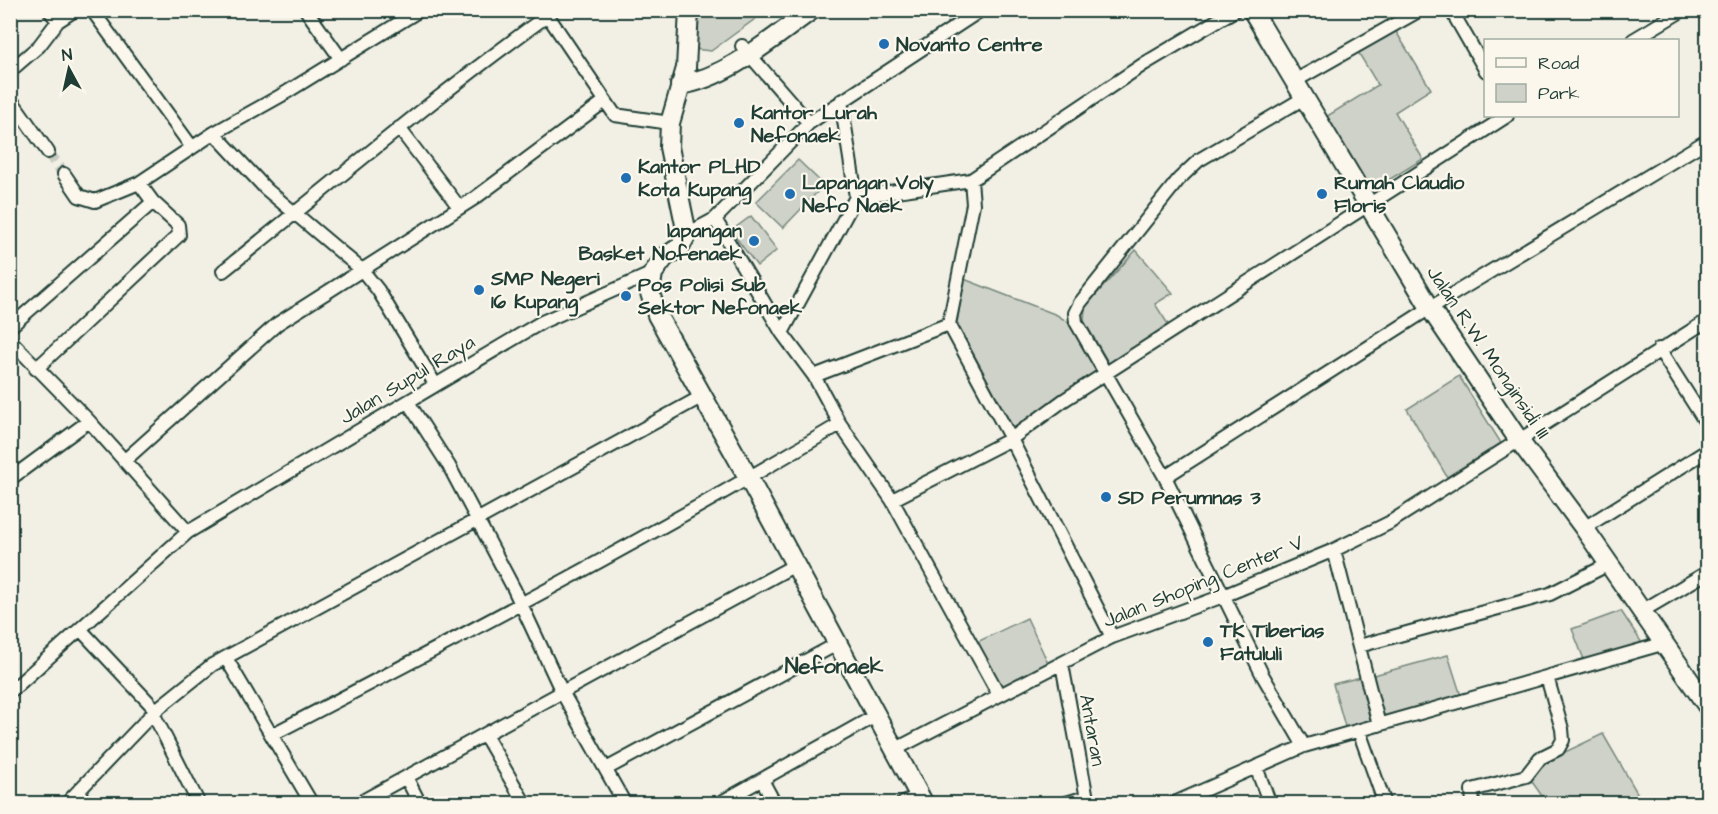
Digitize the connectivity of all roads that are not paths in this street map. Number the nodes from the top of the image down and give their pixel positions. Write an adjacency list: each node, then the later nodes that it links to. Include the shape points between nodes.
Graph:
1 (48, 10): 16 (street)
2 (75, 10): 16 (street)
3 (92, 10): 34 (street)
4 (306, 10): 19 (street)
5 (420, 10): 19 (street)
6 (689, 10): 22 (street)
7 (791, 10): 18 (street)
8 (812, 10): 18 (street)
9 (981, 10): 26 (street)
10 (1235, 10): 37 (street, via 1144,64)
11 (1252, 10): 23 (street, Jalan R.W. Monginsidi III)
12 (1420, 10): 23 (street)
13 (1451, 10): 20 (street)
14 (1683, 10): 17 (street)
15 (546, 13): 27 (street); 31 (street)
16 (58, 21): 21 (street, via 39,46)
17 (1635, 39)
18 (746, 50): 22 (street); 30 (street)
19 (341, 59): 32 (street)
20 (1484, 69)
21 (10, 71)
22 (683, 77): 29 (street)
23 (1293, 82): 25 (street, Jalan R.W. Monginsidi III)
24 (10, 98): 35 (street)
25 (1304, 98): 41 (street, Jalan R.W. Monginsidi III); 57 (street, via 1200,159 1179,179 1080,303 1076,322)
26 (841, 100): 30 (street); 39 (street)
27 (605, 101): 29 (street, via 615,115); 42 (street)
28 (1505, 117): 41 (street)
29 (670, 123): 45 (street, via 669,147)
30 (809, 123): 44 (street)
31 (399, 128): 42 (street); 43 (street)
32 (214, 133): 34 (street); 43 (street, via 266,189)
33 (1707, 140): 49 (street)
34 (191, 146): 38 (street)
35 (48, 152)
36 (64, 174): 38 (street, via 79,196 95,201)
37 (971, 180): 39 (street); 51 (street, via 973,204)
38 (139, 183): 40 (street)
39 (855, 197): 53 (street)
40 (153, 202): 52 (street); 56 (street, via 178,225 179,235)
41 (1369, 205): 49 (street, Jalan R.W. Monginsidi III); 57 (street)
42 (459, 207): 46 (street)
43 (297, 214): 46 (street); 47 (street)
44 (715, 219): 45 (street); 53 (street)
45 (687, 234): 48 (street, via 680,247 665,257)
46 (362, 270): 59 (street); 68 (street, via 277,324)
47 (223, 271)
48 (653, 273): 59 (street, Jalan Supul Raya, via 542,322); 60 (street, via 650,293 657,315)
49 (1430, 308): 66 (street, Jalan R.W. Monginsidi III); 69 (street)
50 (1707, 320): 55 (street, Jalan Shoping Center V)
51 (949, 324): 58 (street); 65 (street)
52 (10, 327)
53 (782, 333): 58 (street)
54 (10, 340): 56 (street)
55 (1659, 349): 64 (street); 66 (street, Jalan Shoping Center V)
56 (36, 369): 62 (street)
57 (1107, 372): 65 (street); 69 (street)
58 (814, 376): 63 (street)
59 (435, 384): 61 (street, Jalan Supul Raya)
60 (701, 397): 71 (street); 73 (street)
61 (408, 402): 73 (street, via 433,439); 75 (street, Jalan Supul Raya)
62 (89, 420): 68 (street); 70 (street)
63 (840, 424): 71 (street); 72 (street)
64 (1707, 426)
65 (1011, 439): 72 (street); 84 (street)
66 (1518, 439): 74 (street, Jalan R.W. Monginsidi III); 76 (street, Jalan Shoping Center V, via 1389,523)
67 (1707, 450): 74 (street)
68 (124, 461): 75 (street)
69 (1165, 477): 80 (street)
70 (10, 479)
71 (749, 479): 77 (street); 81 (street)
72 (892, 500): 93 (street)
73 (475, 519): 81 (street); 88 (street)
74 (1584, 528): 78 (street, Jalan R.W. Monginsidi III)
75 (188, 532): 83 (street, Jalan Supul Raya)
76 (1334, 550): 80 (street, Jalan Shoping Center V); 87 (street)
77 (795, 564): 85 (street); 92 (street)
78 (1609, 564): 82 (street, Jalan R.W. Monginsidi III); 87 (street, via 1550,594)
79 (1707, 572): 82 (street)
80 (1223, 596): 84 (street, Jalan Shoping Center V); 101 (street)
81 (522, 605): 92 (street); 99 (street)
82 (1642, 611): 86 (street, Jalan R.W. Monginsidi III)
83 (81, 630): 91 (street, Jalan Supul Raya); 95 (street)
84 (1112, 637): 89 (street, Jalan Shoping Center V)
85 (837, 644): 96 (street); 104 (street)
86 (1662, 644): 90 (street); 94 (street, Jalan R.W. Monginsidi III)
87 (1359, 646): 97 (street)
88 (226, 658): 95 (street, via 191,680); 99 (street)
89 (1062, 664): 93 (street, Jalan Shoping Center V); 109 (street, Antaran)
90 (1547, 677): 97 (street); 125 (street, via 1562,729 1563,740 1558,749 1540,758 1526,776 1472,790)
91 (10, 692)
92 (562, 692): 100 (street); 104 (street)
93 (998, 693): 102 (street, Jalan Shoping Center V)
94 (1706, 703)
95 (155, 712): 107 (street); 112 (street)
96 (877, 715): 102 (street); 106 (street)
97 (1379, 725): 98 (street)
98 (1359, 731): 101 (street); 124 (street)
99 (273, 734): 113 (street)
100 (485, 735): 105 (street); 116 (street)
101 (1304, 746): 103 (street)
102 (896, 749): 108 (street)
103 (1256, 767): 122 (street); 123 (street)
104 (606, 770): 117 (street)
105 (406, 777): 114 (street); 115 (street)
106 (762, 780): 118 (street); 119 (street)
107 (79, 791): 110 (street); 111 (street)
108 (922, 799): 120 (street)
109 (1087, 800): 121 (street)
110 (66, 804)
111 (87, 804)
112 (199, 804)
113 (312, 804)
114 (357, 804)
115 (420, 804)
116 (525, 804)
117 (625, 804)
118 (718, 804)
119 (775, 804)
120 (902, 804)
121 (1063, 804)
122 (1172, 804)
123 (1270, 804)
124 (1385, 804)
125 (1473, 804)

